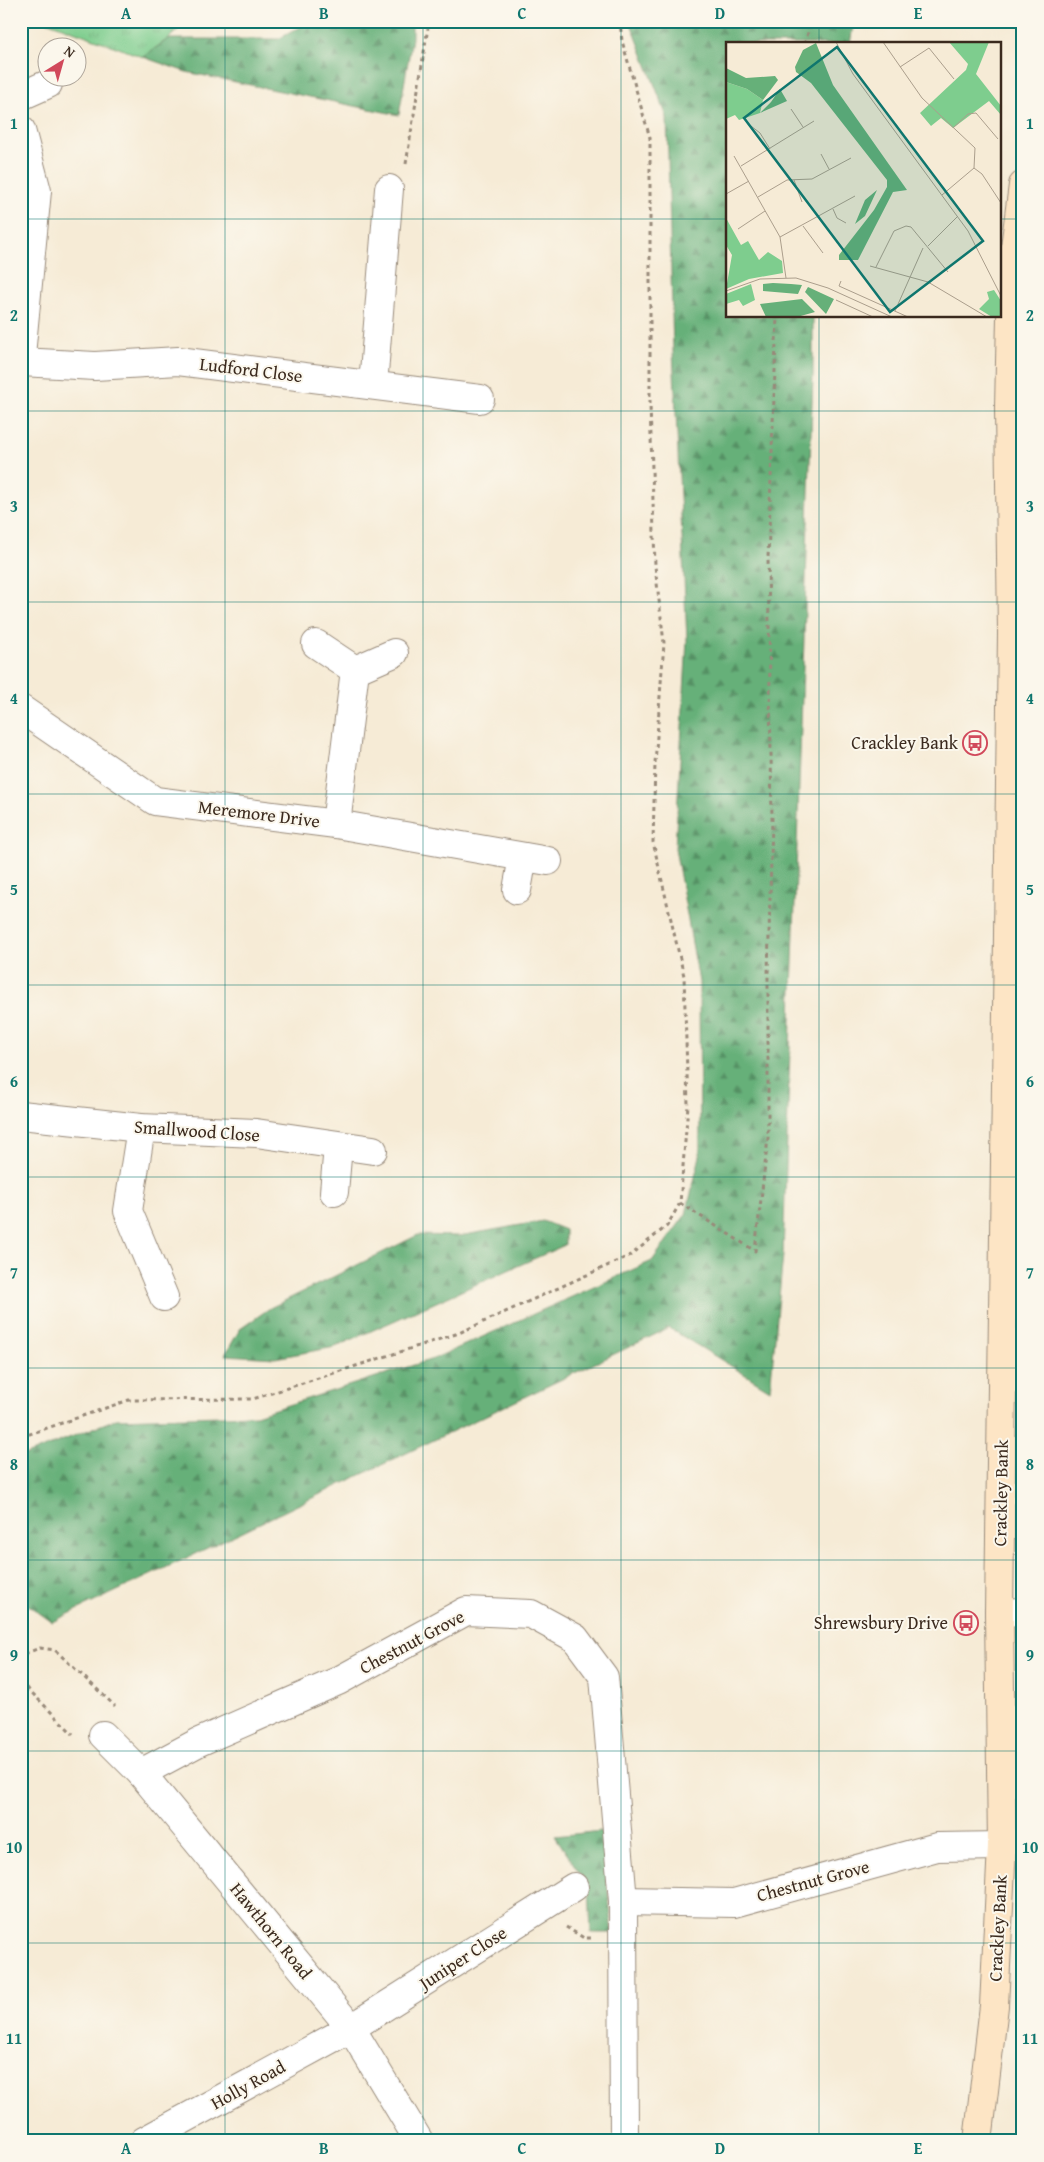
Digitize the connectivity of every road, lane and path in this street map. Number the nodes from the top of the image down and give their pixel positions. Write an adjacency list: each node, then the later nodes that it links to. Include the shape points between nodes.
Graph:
1 (429, 21): 8 (path, via 402,187)
2 (811, 21): 3 (path)
3 (806, 42)
4 (39, 88): 5 (street)
5 (21, 96)
6 (21, 130): 10 (street, via 37,191)
7 (1023, 184): 27 (street, Crackley Bank, via 1012,271 1009,408)
8 (389, 189): 12 (street)
9 (777, 318): 25 (path, via 768,558 772,820 768,1138 755,1252)
10 (21, 355)
11 (21, 362): 12 (street, Ludford Close, via 95,366 178,361)
12 (373, 385): 13 (street, Ludford Close)
13 (480, 399)
14 (316, 644): 16 (street)
15 (394, 653): 16 (street)
16 (355, 670): 18 (street)
17 (23, 716): 18 (street, Meremore Drive, via 155,801)
18 (336, 824): 19 (street, Meremore Drive, via 535,859)
19 (517, 890)
20 (21, 1115): 21 (street, Smallwood Close)
21 (141, 1128): 22 (street, Smallwood Close, via 256,1133); 26 (street, via 128,1211)
22 (338, 1146): 23 (street, Smallwood Close); 24 (street)
23 (373, 1150)
24 (334, 1192)
25 (680, 1203)
26 (164, 1297)
27 (1013, 1357): 28 (street, Crackley Bank)
28 (1011, 1613): 36 (street, Crackley Bank)
29 (21, 1649): 30 (path)
30 (26, 1654): 31 (path); 33 (path, via 40,1648 56,1650)
31 (21, 1661)
32 (21, 1682): 34 (path, via 86,1747)
33 (116, 1706)
34 (103, 1735): 35 (street, Hawthorn Road)
35 (141, 1773): 38 (street, Chestnut Grove, via 199,1742 338,1681 466,1610 531,1614 574,1638 604,1677); 41 (street, Hawthorn Road)
36 (1002, 1846): 38 (street, Chestnut Grove, via 937,1847 734,1903); 45 (street, Crackley Bank, via 994,2006)
37 (574, 1887): 39 (street, Juniper Close)
38 (623, 1901): 40 (street, Chestnut Grove)
39 (552, 1913): 40 (path, via 584,1938); 41 (street, Juniper Close)
40 (623, 1938): 44 (street, Chestnut Grove)
41 (351, 2028): 42 (street, Holly Road); 43 (street, Hawthorn Road)
42 (144, 2141)
43 (419, 2141)
44 (624, 2141)
45 (978, 2141)

